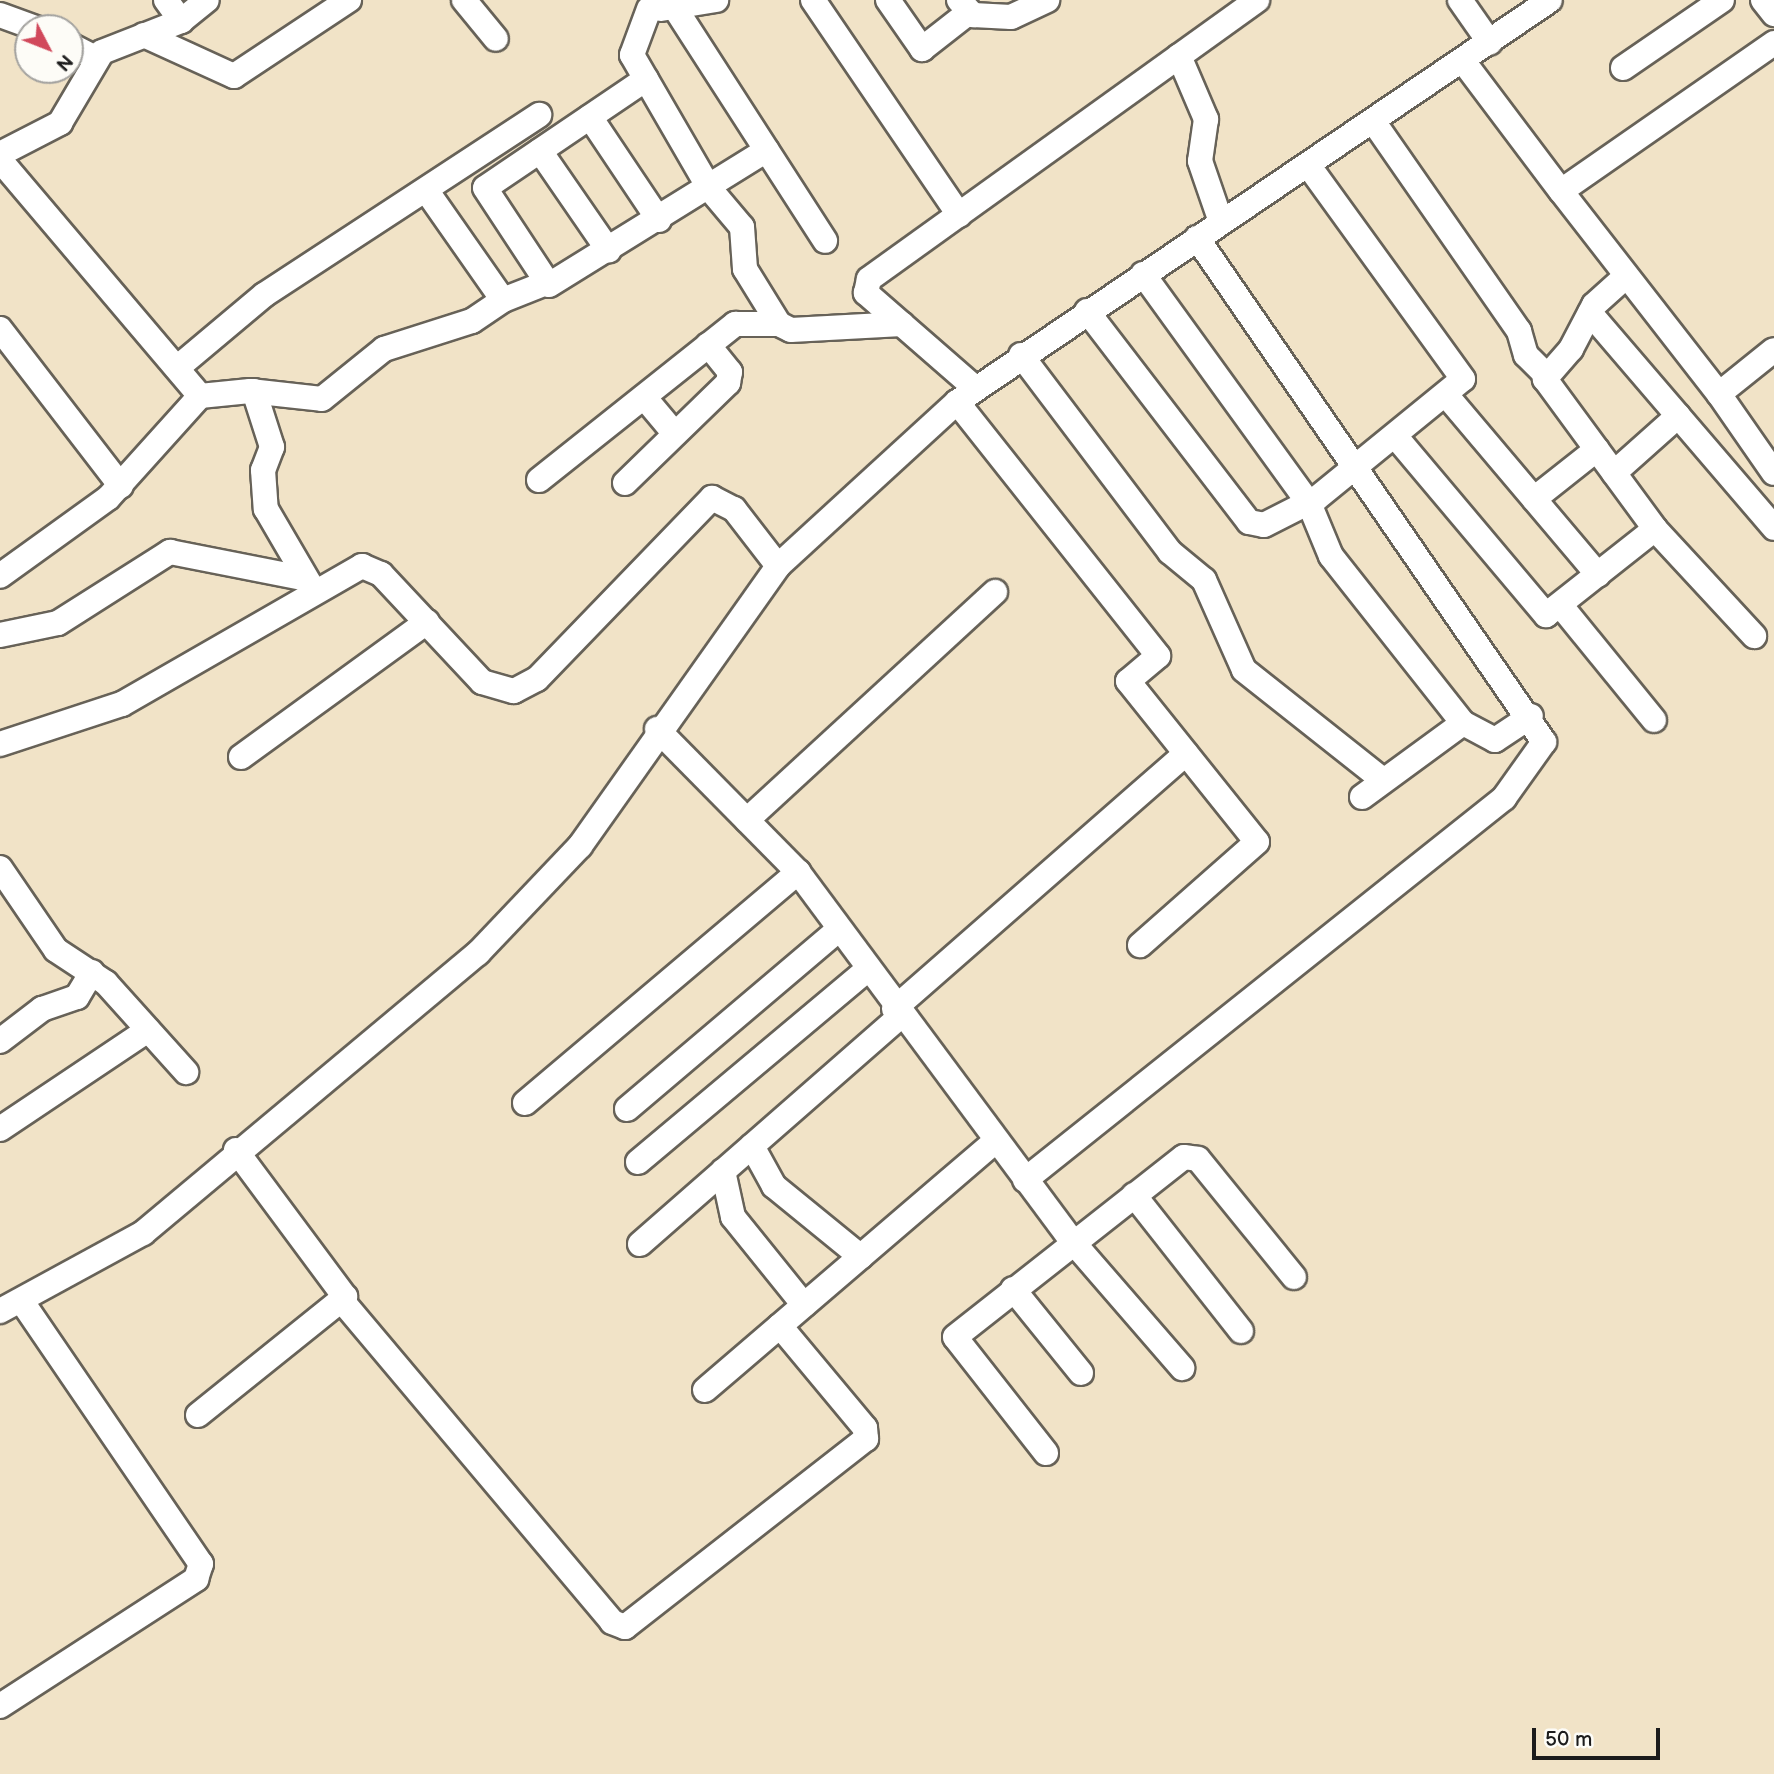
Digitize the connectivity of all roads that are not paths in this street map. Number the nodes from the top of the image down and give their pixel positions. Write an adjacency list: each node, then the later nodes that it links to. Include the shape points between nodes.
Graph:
1 (166, 0): 18 (street)
2 (208, 0): 18 (street)
3 (349, 0): 19 (street, via 234,76)
4 (464, 0): 20 (street)
5 (716, 0): 16 (street)
6 (813, 0): 40 (street)
7 (888, 0): 15 (street, via 922,49)
8 (1047, 0): 15 (street, via 1012,17)
9 (1257, 0): 24 (street)
10 (1461, 0): 21 (street)
11 (1550, 0): 21 (street)
12 (1722, 0): 27 (street)
13 (1763, 0): 17 (street)
14 (645, 5): 16 (street); 28 (street, via 632,51)
15 (964, 6)
16 (675, 8): 32 (street)
17 (1774, 14)
18 (181, 21): 19 (street)
19 (144, 35): 25 (street)
20 (496, 39)
21 (1490, 43): 26 (street)
22 (1774, 43): 39 (street)
23 (84, 52): 25 (street)
24 (1179, 56): 40 (street); 42 (street, via 1206,119 1200,161)
25 (97, 59): 34 (street, via 60,123)
26 (1463, 61): 31 (street); 39 (street)
27 (1623, 68)
28 (646, 79): 30 (street); 37 (street)
29 (539, 115): 38 (street)
30 (590, 117): 33 (street); 41 (street)
31 (1373, 121): 36 (street); 59 (street, via 1519,331 1526,355)
32 (767, 150): 37 (street); 44 (street)
33 (540, 151): 45 (street); 48 (street, via 485,188)
34 (0, 154)
35 (0, 160): 58 (street)
36 (1308, 164): 42 (street); 64 (street, via 1462,375)
37 (709, 188): 41 (street); 52 (street, via 744,230 745,269)
38 (426, 190): 49 (street); 58 (street, via 264,295)
39 (1561, 191): 47 (street)
40 (959, 215): 53 (street, via 864,286)
41 (659, 220): 45 (street)
42 (1221, 222): 43 (street)
43 (1197, 238): 46 (street); 70 (street)
44 (825, 241)
45 (609, 251): 48 (street, via 555,285)
46 (1143, 274): 50 (street); 77 (street)
47 (1624, 278): 51 (street); 61 (street)
48 (546, 283): 49 (street)
49 (503, 300): 60 (street, via 472,321 384,349 322,399)
50 (1087, 311): 57 (street); 77 (street, via 1249,522 1264,525)
51 (1590, 313): 59 (street, via 1571,349); 66 (street)
52 (779, 324): 53 (street, via 791,330); 55 (street, via 735,324)
53 (902, 324): 62 (street)
54 (0, 330): 75 (street)
55 (708, 345): 65 (street); 67 (street, via 731,376)
56 (1774, 350): 61 (street)
57 (1021, 355): 62 (street); 96 (street, via 1170,552 1199,573 1244,670)
58 (177, 368): 63 (street)
59 (1545, 374): 69 (street)
60 (254, 391): 63 (street); 83 (street, via 272,447 263,470 266,509)
61 (1719, 394): 72 (street)
62 (966, 395): 80 (street); 94 (street, via 1158,656 1128,681)
63 (200, 396): 75 (street)
64 (1447, 396): 68 (street); 76 (street)
65 (644, 397): 67 (street); 73 (street)
66 (1678, 416): 71 (street); 78 (street)
67 (675, 434): 74 (street)
68 (1396, 437): 70 (street); 85 (street, via 1542,613)
69 (1597, 449): 71 (street); 76 (street)
70 (1358, 467): 77 (street); 89 (street)
71 (1614, 473): 79 (street)
72 (1774, 473)
73 (539, 480)
74 (625, 482)
75 (121, 485): 82 (street)
76 (1534, 499): 81 (street)
77 (1309, 503): 91 (street, via 1331,556)
78 (1774, 528)
79 (1655, 529): 81 (street); 88 (street)
80 (778, 566): 86 (street, via 734,509 712,498 537,679 514,691 482,682); 92 (street)
81 (1598, 575): 85 (street)
82 (0, 576)
83 (309, 584): 86 (street, via 371,566); 87 (street, via 177,551 58,623); 93 (street, via 111,709)
84 (995, 592): 98 (street)
85 (1561, 606): 90 (street)
86 (427, 622): 95 (street)
87 (0, 635)
88 (1754, 636)
89 (1531, 716): 91 (street, via 1495,740); 117 (street, via 1544,742 1504,798)
90 (1654, 720)
91 (1463, 723): 96 (street)
92 (657, 729): 98 (street); 114 (street, via 580,846 478,953)
93 (0, 744)
94 (1186, 753): 102 (street, via 1257,842); 105 (street)
95 (241, 757)
96 (1383, 780): 97 (street)
97 (1362, 797)
98 (747, 820): 100 (street)
99 (0, 868): 104 (street, via 56,950)
100 (798, 872): 101 (street); 109 (street)
101 (837, 931): 103 (street); 110 (street)
102 (1140, 945)
103 (866, 971): 105 (street); 115 (street)
104 (92, 972): 106 (street); 107 (street, via 77,997 42,1009)
105 (896, 1013): 112 (street); 113 (street)
106 (148, 1030): 108 (street); 111 (street)
107 (0, 1041)
108 (186, 1072)
109 (525, 1102)
110 (627, 1109)
111 (0, 1129)
112 (996, 1141): 117 (street); 121 (street)
113 (752, 1146): 116 (street); 121 (street, via 774,1186)
114 (236, 1150): 124 (street, via 343,1293); 126 (street, via 143,1233)
115 (638, 1163)
116 (723, 1171): 120 (street); 125 (street, via 733,1217)
117 (1025, 1180): 119 (street)
118 (1134, 1195): 119 (street); 122 (street, via 1192,1155); 128 (street)
119 (1073, 1242): 123 (street); 129 (street)
120 (640, 1244)
121 (861, 1257): 125 (street)
122 (1294, 1277)
123 (1013, 1289): 130 (street); 133 (street, via 956,1337)
124 (343, 1302): 127 (street, via 618,1626 866,1439 865,1428); 132 (street)
125 (804, 1305): 127 (street)
126 (11, 1307): 134 (street, via 201,1564 196,1578)
127 (779, 1326): 131 (street)
128 (1241, 1331)
129 (1182, 1368)
130 (1081, 1373)
131 (705, 1390)
132 (198, 1415)
133 (1046, 1453)
134 (0, 1706)

